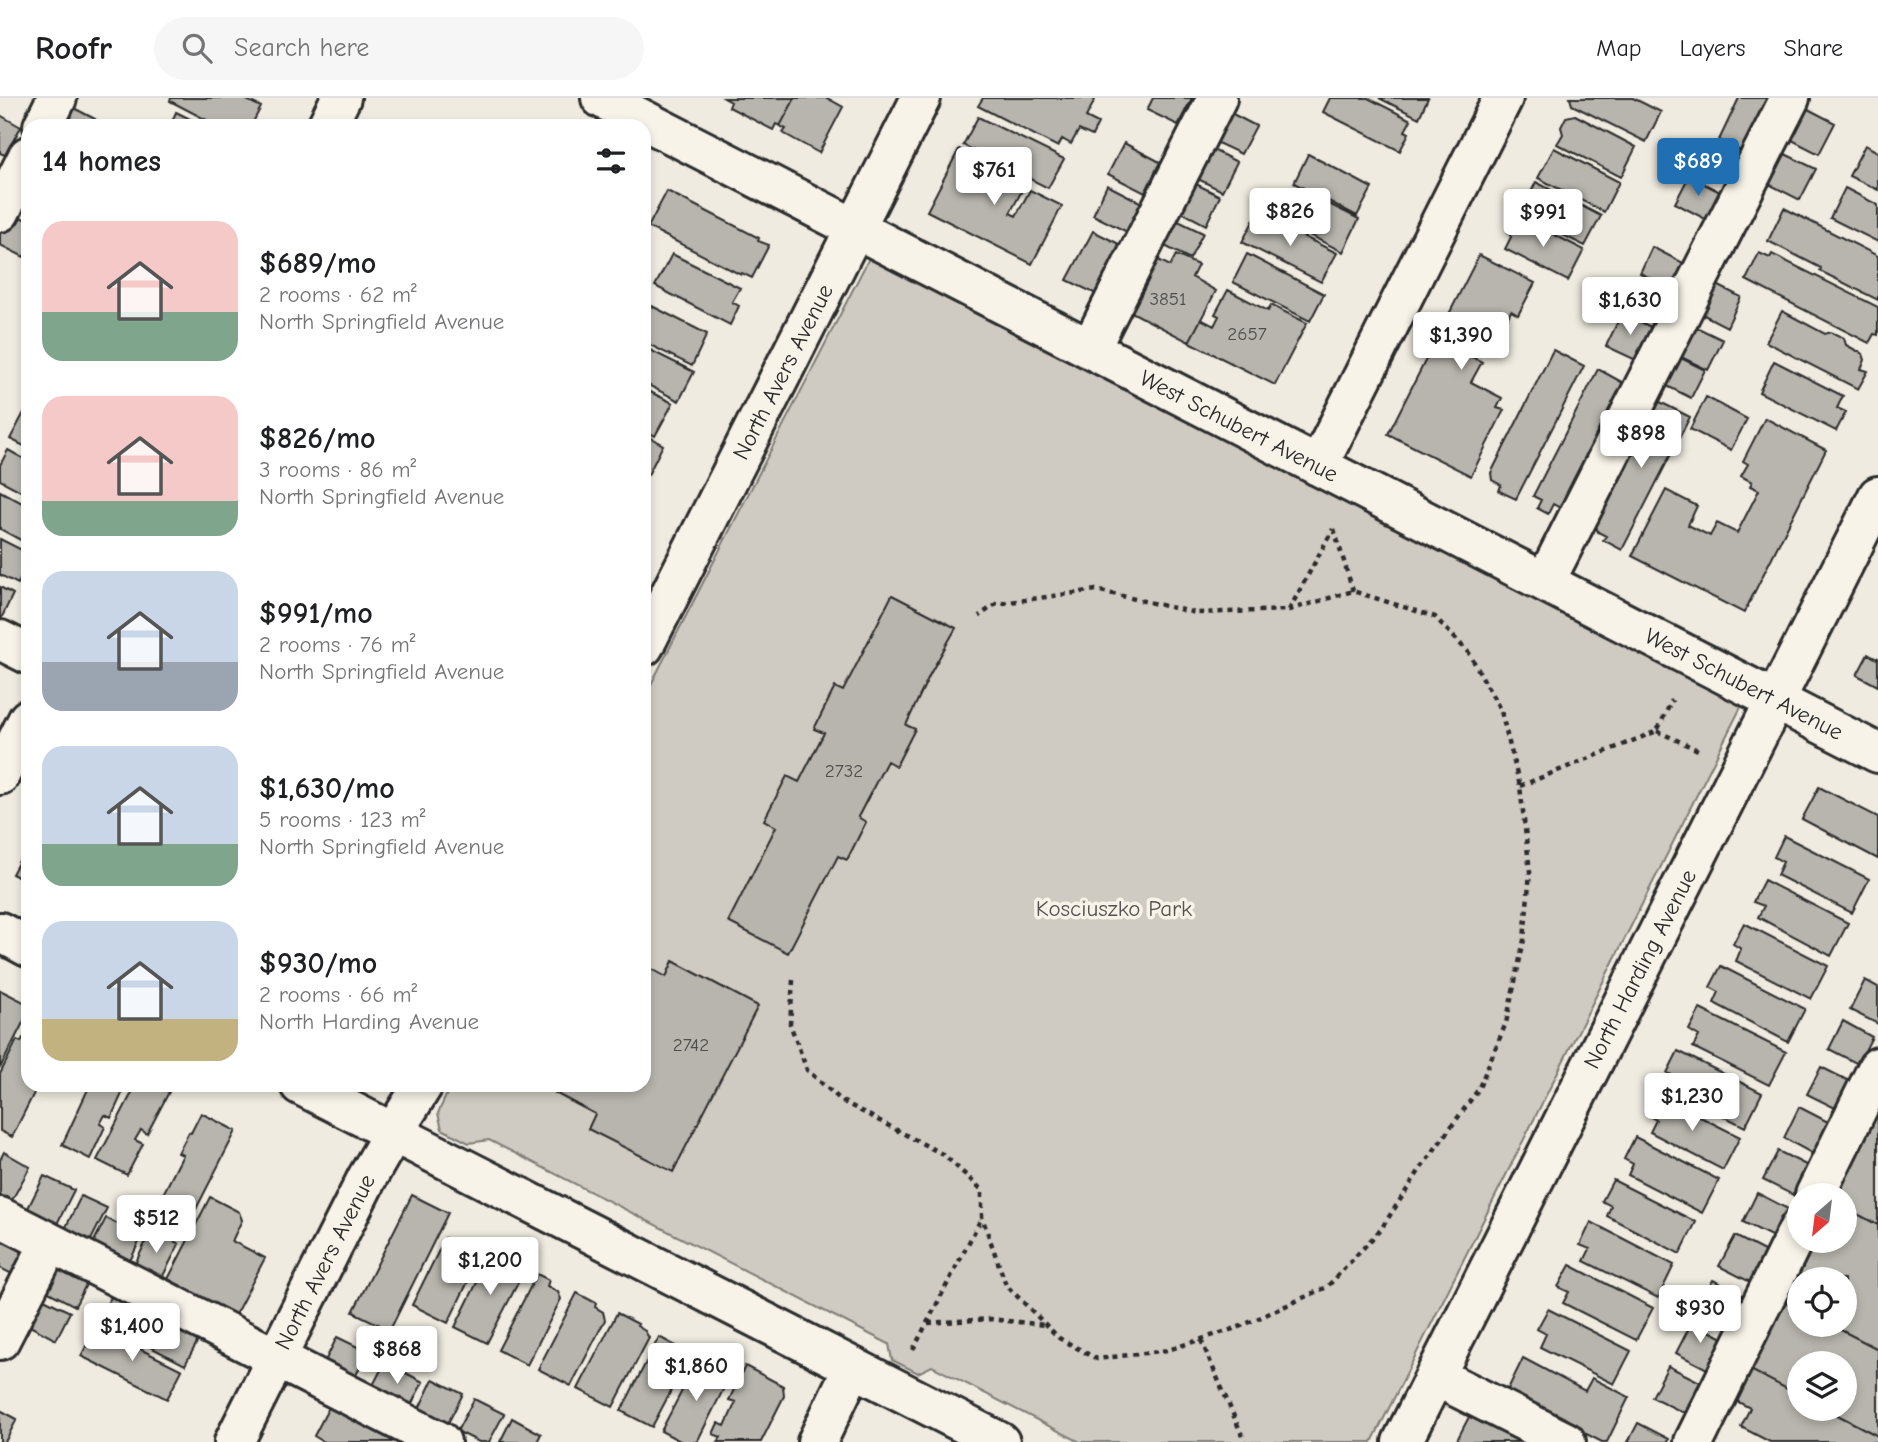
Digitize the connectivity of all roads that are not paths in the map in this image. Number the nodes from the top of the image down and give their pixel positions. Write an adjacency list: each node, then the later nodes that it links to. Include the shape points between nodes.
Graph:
1 (57, 98): 8 (street)
2 (341, 98): 9 (street)
3 (921, 98): 14 (street, North Avers Avenue)
4 (1217, 98): 15 (street)
5 (1503, 98): 16 (street)
6 (1790, 98): 18 (street)
7 (623, 109): 10 (street, West Schubert Avenue)
8 (46, 119)
9 (330, 119)
10 (642, 119)
11 (651, 123): 14 (street, West Schubert Avenue)
12 (21, 170): 13 (street)
13 (0, 212)
14 (855, 229): 15 (street, West Schubert Avenue); 19 (street, North Avers Avenue)
15 (1090, 349): 16 (street, West Schubert Avenue)
16 (1318, 466): 18 (street, West Schubert Avenue)
17 (1878, 496): 22 (street, North Harding Avenue)
18 (1545, 582): 22 (street, West Schubert Avenue)
19 (651, 632)
20 (0, 640): 21 (street)
21 (21, 650)
22 (1775, 700): 24 (street, West Schubert Avenue); 39 (street, North Harding Avenue)
23 (21, 733): 25 (street)
24 (1878, 753)
25 (0, 775)
26 (0, 932): 27 (street)
27 (21, 943)
28 (1878, 1067): 32 (street)
29 (314, 1092): 31 (street)
30 (419, 1092): 31 (street, North Avers Avenue)
31 (393, 1133): 37 (street, North Avers Avenue); 38 (street)
32 (1821, 1183)
33 (0, 1217): 34 (street)
34 (50, 1243): 36 (street); 37 (street)
35 (1787, 1252): 46 (street)
36 (0, 1340)
37 (277, 1358): 40 (street, North Avers Avenue); 41 (street)
38 (853, 1367): 42 (street); 43 (street)
39 (1435, 1376): 44 (street, North Harding Avenue); 45 (street)
40 (234, 1442)
41 (441, 1442)
42 (817, 1442)
43 (1000, 1442)
44 (1402, 1442)
45 (1566, 1442)
46 (1694, 1442)

